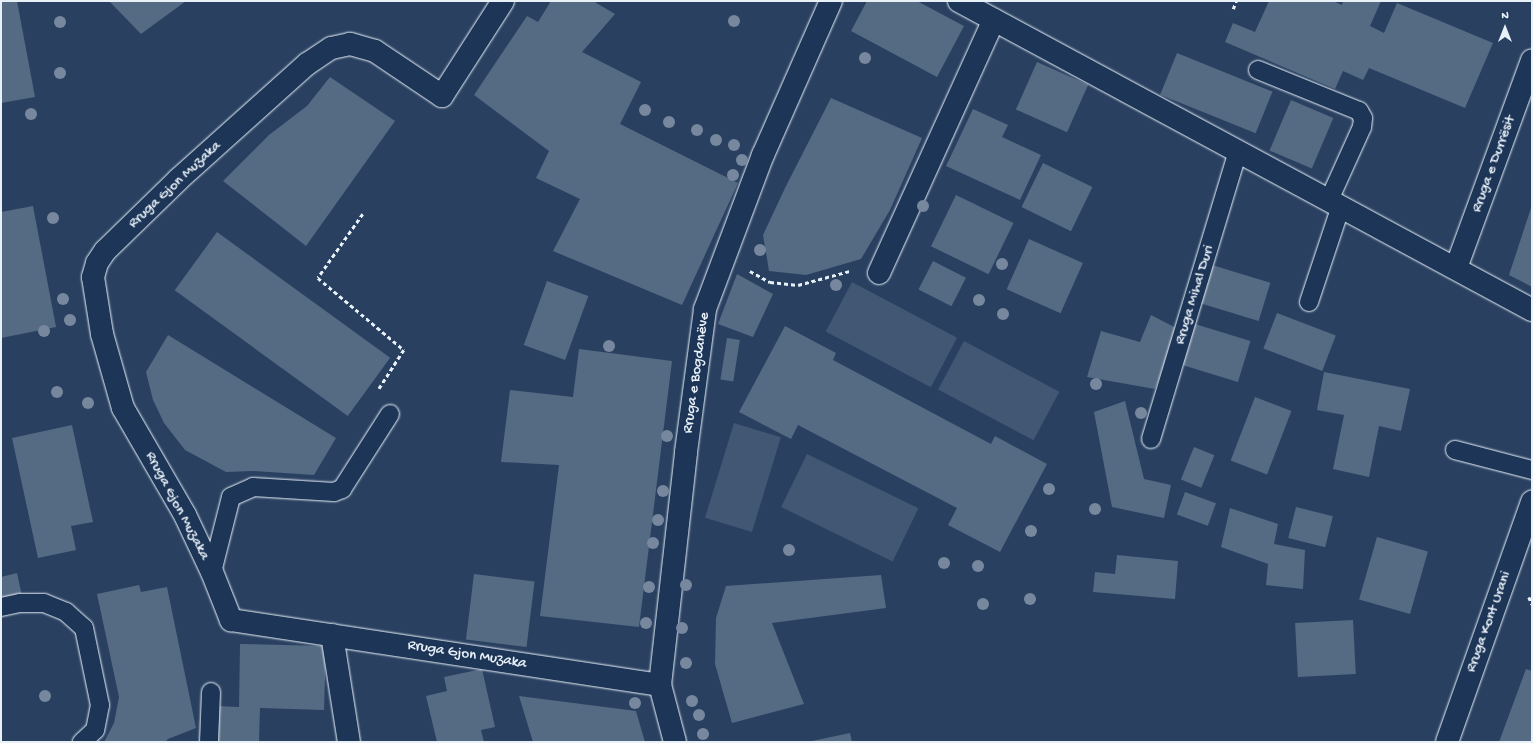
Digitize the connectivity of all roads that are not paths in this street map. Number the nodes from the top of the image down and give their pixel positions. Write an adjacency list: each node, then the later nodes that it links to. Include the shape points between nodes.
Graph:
1 (503, 1): 19 (street, Rruga Gjon Muzaka, via 442,96 375,51 350,44 331,48 307,64 179,179 105,251 97,262 93,277 102,334 123,408 185,515)
2 (831, 1): 22 (street, Rruga e Bogdanëve, via 763,155 705,310)
3 (970, 4): 4 (street)
4 (994, 20): 7 (street); 10 (street)
5 (1532, 60): 9 (street, Rruga e Durrësit)
6 (1258, 70): 8 (lane, via 1358,111 1363,118)
7 (1238, 151): 8 (street); 14 (lane, Rruga Mihal Duri)
8 (1335, 203): 9 (street); 11 (lane)
9 (1456, 268): 12 (street)
10 (879, 273)
11 (1309, 302)
12 (1532, 310)
13 (390, 414): 19 (lane, Rruga Gjon Muzaka, via 342,489 334,492 253,487 231,497)
14 (1151, 439)
15 (1455, 450): 16 (lane)
16 (1532, 470)
17 (1532, 502): 18 (street, Rruga Kont Urani)
18 (1523, 545): 28 (street, Rruga Kont Urani)
19 (212, 572): 21 (street, Rruga Gjon Muzaka, via 231,620)
20 (1, 607): 24 (lane, via 20,603 44,603 66,612 84,628 100,705 95,730)
21 (332, 635): 22 (street, Rruga Gjon Muzaka); 26 (street)
22 (660, 685): 27 (street, Rruga e Bogdanëve)
23 (211, 692): 25 (lane)
24 (82, 742)
25 (209, 742)
26 (349, 742)
27 (675, 742)
28 (1447, 742)

